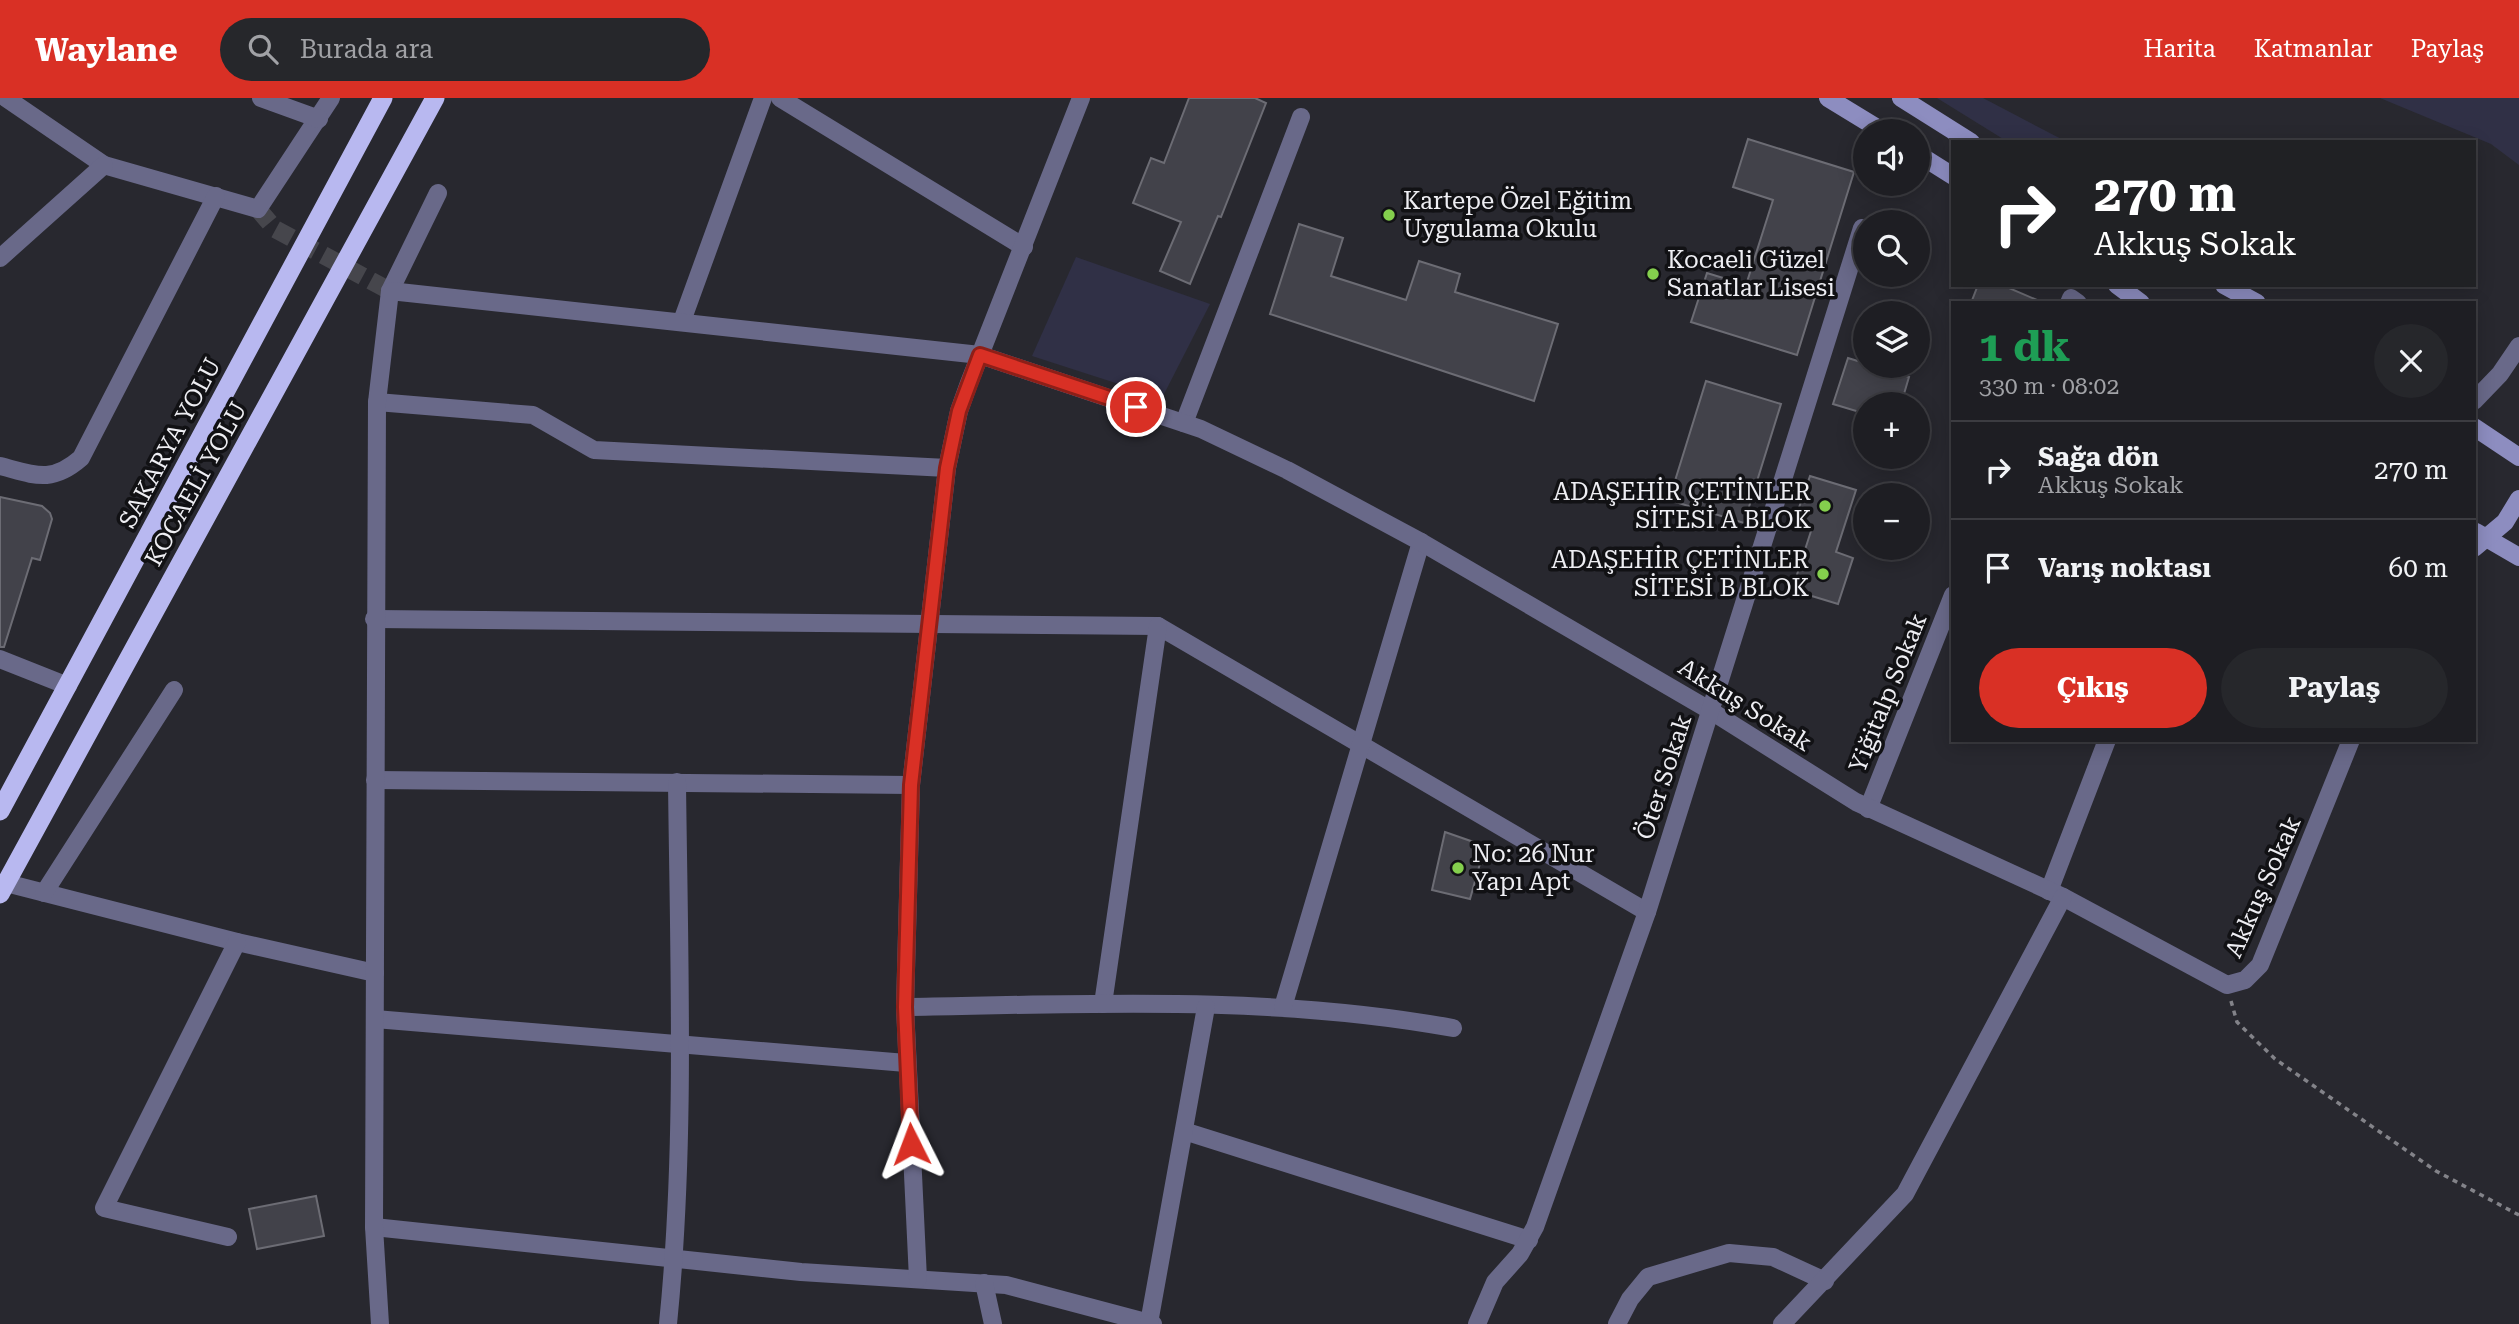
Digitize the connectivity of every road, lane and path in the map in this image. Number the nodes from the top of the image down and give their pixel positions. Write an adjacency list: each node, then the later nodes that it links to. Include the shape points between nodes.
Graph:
1 (6, 98): 17 (street)
2 (261, 98): 13 (street)
3 (331, 98): 13 (street)
4 (383, 98): 49 (highway, SAKARYA YOLU)
5 (435, 98): 21 (highway, KOCAELİ YOLU)
6 (448, 98): 21 (highway)
7 (763, 98): 30 (street)
8 (780, 98): 22 (street)
9 (1081, 98): 22 (street)
10 (1828, 98): 14 (main road)
11 (1901, 98): 15 (main road)
12 (1301, 117): 35 (street)
13 (319, 119): 20 (street, via 258,209)
14 (1862, 119)
15 (1968, 140)
16 (1930, 162): 18 (main road)
17 (104, 165): 20 (street); 24 (street)
18 (1951, 175)
19 (438, 193): 27 (street)
20 (216, 196): 38 (street, via 81,458 56,475 44,477)
21 (358, 239): 60 (highway, KOCAELİ YOLU)
22 (1024, 247): 32 (street)
23 (1853, 257): 51 (street, Öter Sokak)
24 (0, 258)
25 (2120, 287): 28 (main road)
26 (2228, 287): 29 (main road)
27 (390, 290): 30 (street, Akkuş Sokak); 34 (street)
28 (2138, 301)
29 (2254, 301)
30 (682, 321): 32 (street, Akkuş Sokak)
31 (2519, 346): 33 (street)
32 (980, 355): 35 (street, Akkuş Sokak); 39 (street, via 959,411)
33 (2476, 399)
34 (377, 402): 39 (street, via 533,415 594,450); 45 (street)
35 (1184, 423): 42 (street, Akkuş Sokak, via 1240,446)
36 (2476, 429): 37 (main road)
37 (2519, 457)
38 (0, 466)
39 (947, 468): 46 (street)
40 (2519, 499): 41 (main road, via 2505,522)
41 (2478, 539): 43 (main road)
42 (1421, 542): 51 (street, Akkuş Sokak); 54 (street)
43 (2519, 556)
44 (1951, 600): 58 (street, Yiğitalp Sokak)
45 (374, 619): 46 (street); 55 (street)
46 (929, 622): 47 (street); 57 (street)
47 (1158, 626): 54 (street); 67 (street)
48 (0, 659): 49 (street)
49 (68, 687): 59 (highway, SAKARYA YOLU)
50 (174, 690): 61 (street)
51 (1711, 711): 58 (street, Akkuş Sokak); 63 (street, Öter Sokak)
52 (2107, 742): 62 (street)
53 (2350, 742): 66 (street, Akkuş Sokak, via 2260,965 2245,980)
54 (1362, 744): 63 (street); 70 (street)
55 (375, 780): 56 (street); 65 (street)
56 (677, 782): 57 (street); 73 (street)
57 (911, 785): 68 (street)
58 (1868, 809): 62 (street, Akkuş Sokak)
59 (0, 811)
60 (3, 888): 61 (street)
61 (44, 893): 64 (street)
62 (2056, 894): 66 (street, Akkuş Sokak); 82 (street, via 1905,1194)
63 (1647, 912): 79 (street, Öter Sokak)
64 (237, 942): 65 (street); 78 (street, via 104,1209)
65 (375, 973): 71 (street)
66 (2227, 985): 76 (path, via 2237,1022 2274,1059 2436,1171)
67 (1103, 1004): 68 (street); 69 (street)
68 (905, 1007): 74 (street)
69 (1206, 1007): 70 (street); 75 (street)
70 (1283, 1007): 72 (street, via 1369,1014)
71 (375, 1019): 73 (street); 77 (street)
72 (1453, 1028)
73 (680, 1045): 74 (street); 80 (street)
74 (906, 1063): 81 (street)
75 (1184, 1131): 79 (street); 84 (street)
76 (2519, 1215)
77 (374, 1227): 80 (street); 85 (street)
78 (228, 1237)
79 (1530, 1240): 88 (street, Öter Sokak, via 1495,1282)
80 (674, 1260): 81 (street); 86 (street)
81 (918, 1279): 83 (street)
82 (1825, 1281): 89 (street, via 1773,1257 1729,1253 1648,1277); 90 (street)
83 (984, 1283): 84 (street, via 1046,1294); 87 (street)
84 (1151, 1323)
85 (380, 1324)
86 (668, 1324)
87 (993, 1324)
88 (1477, 1324)
89 (1617, 1324)
90 (1782, 1324)

